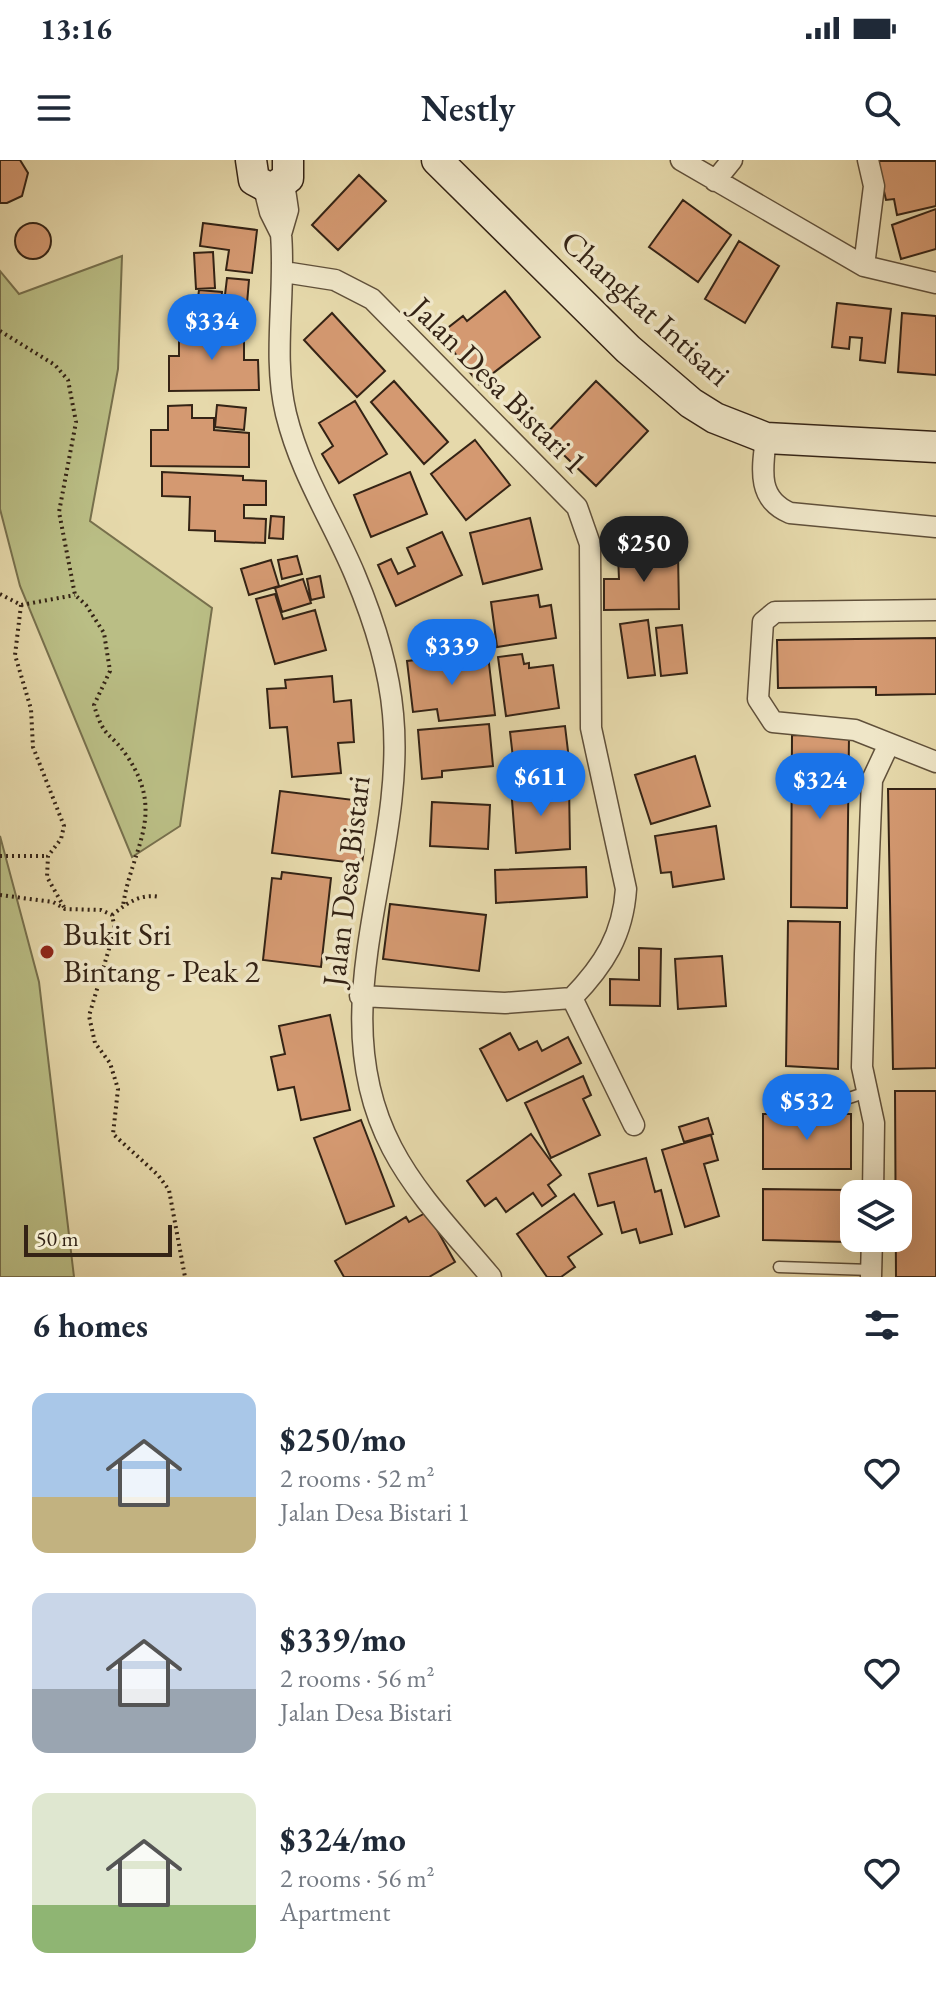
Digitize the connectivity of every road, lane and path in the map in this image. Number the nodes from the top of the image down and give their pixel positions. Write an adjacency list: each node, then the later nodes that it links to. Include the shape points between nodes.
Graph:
1 (251, 160): 6 (street, via 250,174)
2 (437, 160): 12 (street, Changkat Intisari, via 628,349 691,403 739,430)
3 (681, 160): 7 (street)
4 (732, 160): 7 (street)
5 (868, 160): 8 (street, via 874,186)
6 (279, 177): 9 (street, Jalan Desa Bistari, via 288,210 281,234)
7 (715, 181): 8 (street)
8 (864, 266): 10 (street)
9 (284, 272): 28 (street, Jalan Desa Bistari, via 279,354 286,413 313,494 354,573 375,630 393,715 390,816); 29 (street, Jalan Desa Bistari 1, via 335,280 372,299 577,507 585,523 590,544 591,728 626,889 615,944)
10 (936, 283)
11 (0, 331): 16 (path, via 55,365 68,380 76,422 59,512)
12 (766, 438): 13 (street, Changkat Intisari); 14 (street, via 763,479 776,507 790,513)
13 (936, 447)
14 (936, 527)
15 (0, 594): 17 (path)
16 (75, 595): 17 (path); 25 (path, via 104,633 110,671 94,705 101,730 127,756 146,810 143,841 127,879)
17 (21, 605): 22 (path, via 15,655 31,709 33,747 64,826)
18 (936, 610): 19 (street, via 786,610 763,622 758,699 773,722 855,730)
19 (888, 746): 20 (street); 30 (street, via 872,780 862,1067)
20 (936, 762)
21 (0, 856): 22 (path)
22 (48, 856): 26 (path, via 47,877)
23 (0, 895): 26 (path, via 53,902)
24 (159, 897): 25 (path, via 149,895)
25 (123, 906): 27 (path)
26 (65, 909): 27 (path)
27 (112, 915): 37 (path, via 115,929 89,1016 95,1043 110,1063 118,1089 113,1134 169,1190)
28 (360, 996): 29 (street, via 505,1003); 38 (street, Jalan Desa Bistari, via 364,1063 391,1147 415,1185)
29 (572, 998): 32 (street)
30 (867, 1092): 31 (lane, via 849,1098); 33 (street, via 874,1123)
31 (783, 1097)
32 (634, 1125)
33 (873, 1180)
34 (872, 1252): 36 (street)
35 (779, 1267): 36 (lane)
36 (871, 1273)
37 (185, 1277)
38 (491, 1277)

